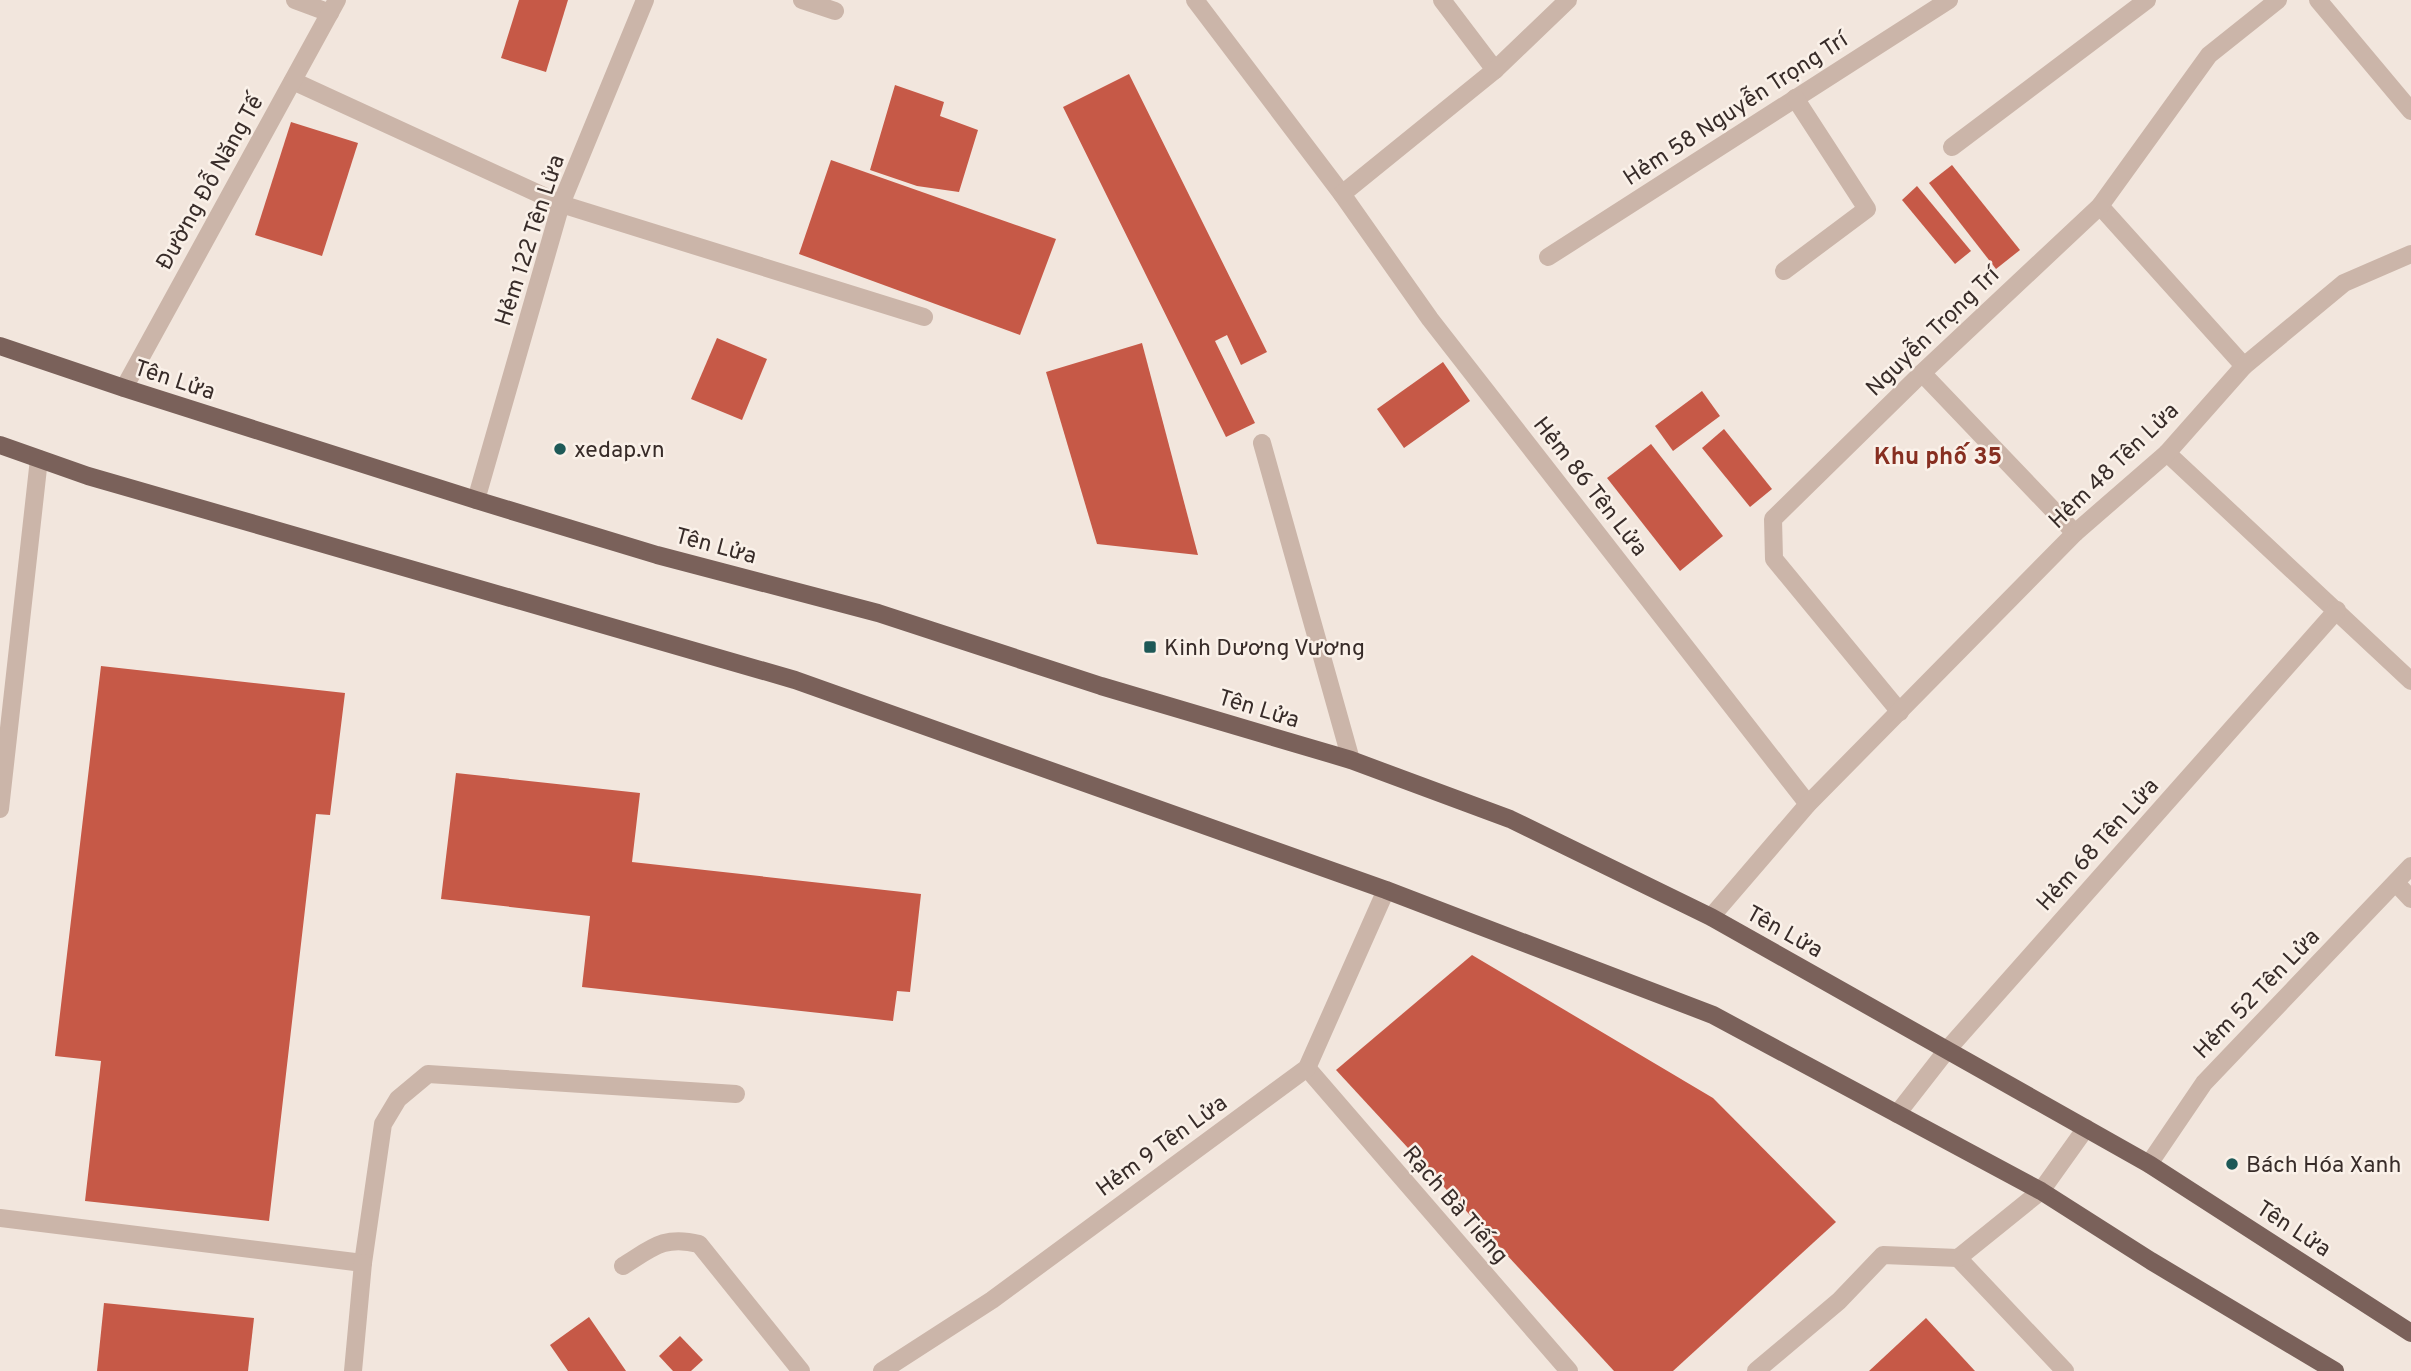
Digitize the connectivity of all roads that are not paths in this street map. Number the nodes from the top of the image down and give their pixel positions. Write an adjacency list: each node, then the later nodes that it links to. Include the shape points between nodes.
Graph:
1 (295, 0): 12 (street)
2 (315, 0): 12 (street)
3 (645, 0): 20 (street, Hẻm 122 Tên Lửa)
4 (802, 0): 13 (street)
5 (1195, 0): 19 (street, Hẻm 86 Tên Lửa)
6 (1442, 0): 14 (street)
7 (1568, 0): 14 (street)
8 (1949, 0): 16 (street, Hẻm 58 Nguyễn Trọng Trí)
9 (2147, 0): 18 (street)
10 (2278, 0): 21 (street, Nguyễn Trọng Trí, via 2209,55)
11 (2318, 0): 17 (street)
12 (333, 7): 15 (street, Đường Đỗ Năng Tế)
13 (835, 11)
14 (1495, 70): 19 (street)
15 (293, 81): 20 (street); 29 (street, Đường Đỗ Năng Tế)
16 (1795, 98): 23 (street, Hẻm 58 Nguyễn Trọng Trí); 24 (street, via 1867,209)
17 (2411, 111)
18 (1952, 147)
19 (1342, 194): 40 (street, Hẻm 86 Tên Lửa, via 1430,319)
20 (561, 204): 25 (street); 34 (street, Hẻm 122 Tên Lửa)
21 (2100, 206): 27 (street); 28 (street, Nguyễn Trọng Trí)
22 (2411, 254): 27 (street, Hẻm 48 Tên Lửa, via 2344,284)
23 (1548, 257)
24 (1784, 271)
25 (924, 317)
26 (0, 346): 29 (main road, Tên Lửa)
27 (2244, 366): 32 (street, Hẻm 48 Tên Lửa)
28 (1922, 373): 35 (street); 38 (street, Nguyễn Trọng Trí, via 1773,520 1774,559)
29 (124, 388): 34 (main road, Tên Lửa)
30 (1262, 443): 39 (street)
31 (0, 445): 33 (main road)
32 (2167, 453): 35 (street, Hẻm 48 Tên Lửa); 36 (street)
33 (38, 459): 41 (street); 44 (main road, via 794,680)
34 (476, 500): 39 (main road, Tên Lửa, via 657,555 878,613 1101,686)
35 (2075, 533): 38 (street, Hẻm 48 Tên Lửa)
36 (2337, 610): 37 (street); 47 (street, Hẻm 68 Tên Lửa)
37 (2411, 681)
38 (1900, 712): 40 (street)
39 (1351, 760): 46 (main road, Tên Lửa, via 1510,819)
40 (1808, 804): 46 (street)
41 (0, 808)
42 (2411, 866): 43 (street, Hẻm 52 Tên Lửa)
43 (2396, 883): 45 (street); 52 (street, Hẻm 52 Tên Lửa, via 2204,1083)
44 (1386, 890): 48 (street, Hẻm 9 Tên Lửa); 50 (main road, via 1713,1015)
45 (2411, 899)
46 (1711, 917): 47 (main road, Tên Lửa)
47 (1947, 1050): 50 (street, Hẻm 68 Tên Lửa); 51 (main road, Tên Lửa)
48 (1307, 1068): 61 (street, Hẻm 9 Tên Lửa, via 992,1300); 62 (street, Rạch Bà Tiếng)
49 (736, 1094): 56 (street, via 428,1074 398,1099 383,1124)
50 (1897, 1114): 53 (main road)
51 (2086, 1128): 52 (main road, Tên Lửa); 53 (street)
52 (2149, 1164): 58 (main road, Tên Lửa)
53 (2041, 1191): 55 (street); 65 (main road)
54 (0, 1218): 56 (street)
55 (1958, 1258): 63 (street, via 1883,1255 1839,1301); 64 (street)
56 (363, 1263): 59 (street)
57 (623, 1266): 60 (street, via 660,1243 681,1239 699,1244)
58 (2411, 1334)
59 (353, 1371)
60 (801, 1371)
61 (882, 1371)
62 (1569, 1371)
63 (1756, 1371)
64 (2066, 1371)
65 (2335, 1371)

